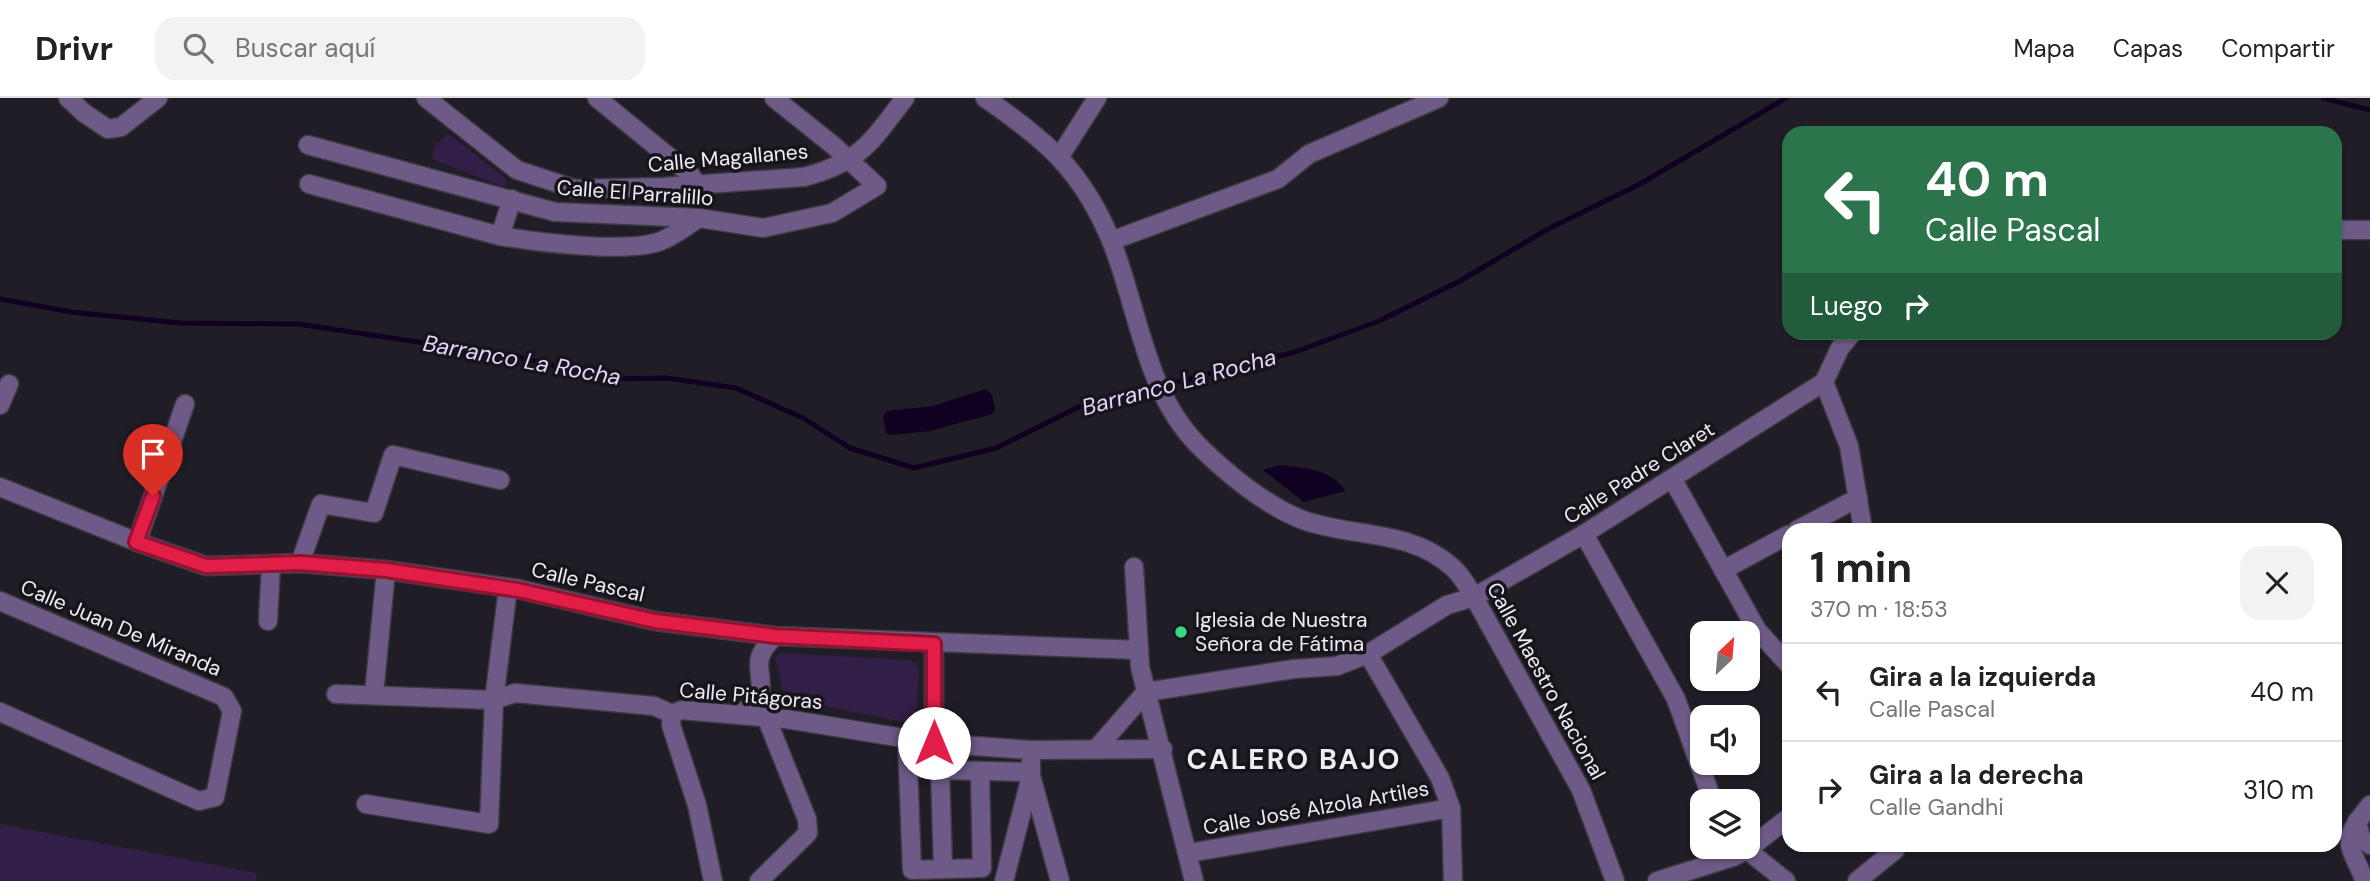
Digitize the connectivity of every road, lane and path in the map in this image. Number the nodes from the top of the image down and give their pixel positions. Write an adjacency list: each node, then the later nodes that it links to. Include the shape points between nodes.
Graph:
1 (68, 98): 2 (street, via 108,129 121,127)
2 (158, 98)
3 (426, 98): 13 (street, Calle Magallanes, via 497,158 541,180 575,189 611,190)
4 (597, 98): 13 (street)
5 (774, 98): 12 (street)
6 (905, 98): 12 (street, Calle Magallanes, via 866,149)
7 (985, 98): 11 (street, Calle Maestro Nacional)
8 (1097, 98): 11 (street)
9 (1439, 98): 20 (street, via 1309,154 1278,179)
10 (308, 145): 15 (street, Calle El Parralillo)
11 (1060, 156): 20 (street, Calle Maestro Nacional)
12 (850, 160): 13 (street, Calle Magallanes, via 804,177); 16 (street, Calle El Parralillo, via 877,186 832,213 763,228)
13 (696, 183)
14 (309, 184): 19 (street)
15 (512, 200): 16 (street, Calle El Parralillo, via 555,212); 19 (street)
16 (699, 218): 19 (street, via 660,242 618,246)
17 (2342, 230): 18 (street)
18 (2370, 230)
19 (500, 236)
20 (1111, 241): 41 (street, Calle Maestro Nacional, via 1151,366 1168,405 1199,446 1271,503 1301,519 1397,537 1426,548 1454,568)
21 (1846, 340): 22 (street)
22 (1824, 382): 27 (street, Calle Padre Claret); 29 (street, via 1849,446)
23 (9, 384): 25 (street)
24 (185, 404): 34 (street)
25 (0, 405)
26 (500, 480): 35 (street, via 393,456 374,513 321,504)
27 (1673, 480): 32 (street, Calle Padre Claret); 39 (street)
28 (0, 487): 34 (street, Calle Pascal)
29 (1858, 498): 30 (street); 31 (street)
30 (1810, 523)
31 (1862, 523)
32 (1584, 534): 41 (street, Calle Padre Claret); 66 (street, via 1676,699)
33 (1782, 538): 39 (street)
34 (136, 542): 36 (street, Calle Pascal, via 206,566)
35 (300, 563): 36 (street, Calle Pascal); 38 (street, Calle Pascal)
36 (271, 565): 43 (street)
37 (1134, 567): 46 (street)
38 (386, 570): 40 (street, Calle Pascal); 52 (street)
39 (1723, 570): 48 (street, via 1757,630)
40 (508, 588): 44 (street, Calle Pascal, via 655,621); 53 (street)
41 (1475, 597): 47 (street, Calle Padre Claret, via 1447,606); 85 (street, Calle Maestro Nacional, via 1581,790)
42 (0, 601): 54 (street, Calle Juan De Miranda, via 224,697 232,711 215,797 199,801)
43 (268, 621)
44 (775, 636): 45 (street, Calle Pascal); 49 (street, via 760,651)
45 (934, 644): 46 (street, Calle Pascal); 60 (street)
46 (1139, 650): 50 (street)
47 (1368, 654): 50 (street, Calle Padre Claret, via 1337,666); 69 (street, via 1440,778)
48 (1782, 657)
49 (763, 687): 56 (street, via 759,703); 58 (street, via 772,706)
50 (1146, 692): 61 (street); 62 (street)
51 (336, 694): 52 (street, Calle Pitágoras)
52 (374, 694): 53 (street, Calle Pitágoras)
53 (494, 700): 55 (street, Calle Pitágoras, via 515,693 654,706); 67 (street, via 489,824)
54 (0, 712)
55 (673, 714): 56 (street, Calle Pitágoras, via 682,710); 79 (street, via 671,725 697,805)
56 (738, 714): 57 (street, Calle Pitágoras)
57 (766, 717): 58 (street, Calle Pitágoras); 80 (street, via 807,819 808,833)
58 (786, 719): 59 (street, Calle Pitágoras)
59 (907, 739): 60 (street, Calle Pitágoras); 78 (street, via 912,870)
60 (934, 743): 63 (street, Calle Pitágoras)
61 (1096, 749): 62 (street, Calle Pitágoras); 63 (street, Calle Pitágoras)
62 (1163, 749): 75 (street)
63 (1030, 750): 65 (street)
64 (979, 773): 65 (street); 78 (street, via 982,868); 78 (street, via 940,770)
65 (1031, 774): 81 (street); 82 (street)
66 (1708, 789)
67 (366, 804)
68 (2370, 805): 70 (street)
69 (1451, 808): 75 (street, Calle José Alzola Artiles); 84 (street)
70 (2357, 821): 73 (street, via 2361,838); 89 (street, via 2349,850)
71 (1782, 822): 72 (street)
72 (1760, 836)
73 (2370, 845)
74 (1890, 852): 88 (street)
75 (1189, 853): 83 (street)
76 (1715, 859): 86 (street)
77 (1749, 859): 87 (street)
78 (943, 869)
79 (713, 881)
80 (759, 881)
81 (1004, 881)
82 (1060, 881)
83 (1195, 881)
84 (1452, 881)
85 (1615, 881)
86 (1657, 881)
87 (1786, 881)
88 (1857, 881)
89 (2365, 881)

